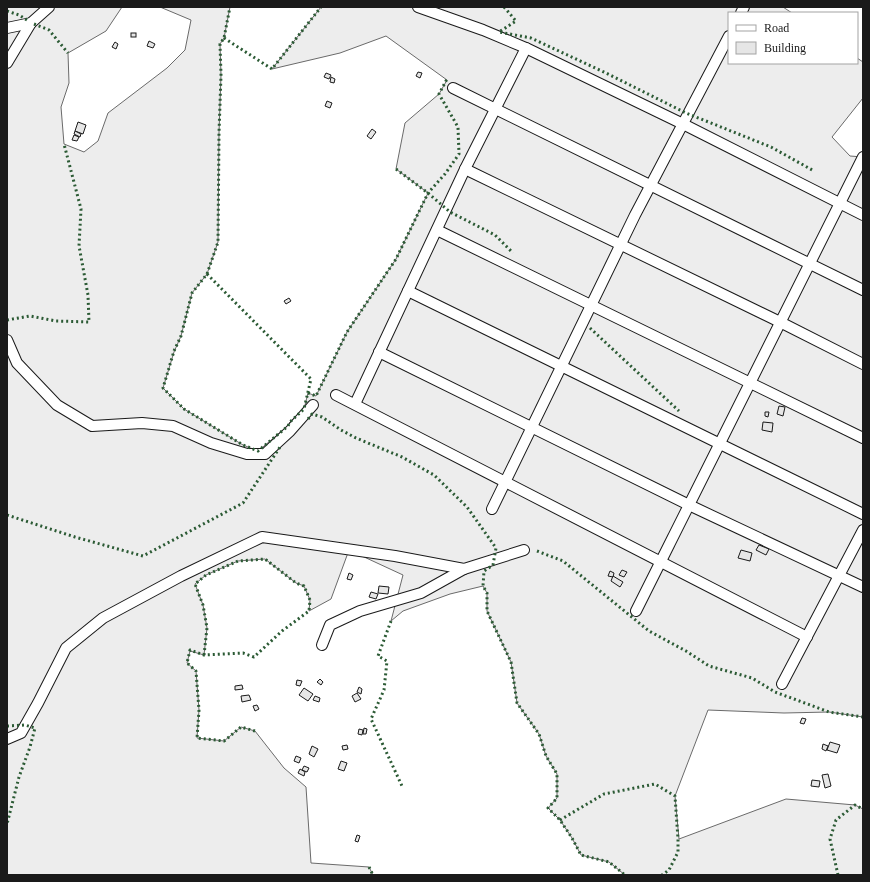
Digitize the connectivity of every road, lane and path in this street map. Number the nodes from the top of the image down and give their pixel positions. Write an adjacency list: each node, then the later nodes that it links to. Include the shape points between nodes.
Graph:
1 (49, 7): 3 (street)
2 (418, 7): 6 (street)
3 (31, 23): 4 (street); 7 (street)
4 (7, 28)
5 (728, 38): 10 (street)
6 (526, 48): 9 (street); 10 (street)
7 (7, 63)
8 (453, 88): 9 (street)
9 (496, 109): 12 (street); 13 (street)
10 (682, 124): 13 (street); 14 (street)
11 (863, 157): 14 (street)
12 (466, 169): 16 (street); 17 (street)
13 (650, 185): 17 (street); 18 (street)
14 (840, 204): 15 (street); 18 (street)
15 (863, 215)
16 (437, 230): 19 (street); 21 (street)
17 (620, 244): 21 (street); 22 (street)
18 (810, 263): 20 (street); 22 (street)
19 (408, 290): 24 (street); 26 (street)
20 (863, 290)
21 (591, 305): 26 (street); 27 (street)
22 (780, 322): 25 (street); 27 (street)
23 (7, 340): 30 (street, via 17,363 57,405 92,426 142,423 172,426 211,444 247,454 265,454)
24 (379, 352): 29 (street); 31 (street)
25 (863, 364)
26 (562, 366): 31 (street); 33 (street)
27 (750, 383): 32 (street); 33 (street)
28 (336, 395): 29 (street)
29 (355, 404): 34 (street)
30 (313, 405)
31 (532, 427): 34 (street); 35 (street)
32 (863, 438)
33 (720, 444): 35 (street); 37 (street)
34 (506, 482): 36 (street); 40 (street)
35 (689, 505): 40 (street); 42 (street)
36 (492, 509)
37 (863, 514)
38 (863, 530): 42 (street)
39 (524, 550): 41 (street)
40 (660, 562): 44 (street); 45 (street)
41 (464, 569): 46 (street, via 421,593 360,611 330,625); 48 (street, via 262,536 103,618 66,648 21,733)
42 (839, 576): 43 (street); 45 (street)
43 (863, 587)
44 (636, 611)
45 (807, 637): 47 (street)
46 (322, 645)
47 (782, 684)
48 (7, 738)

